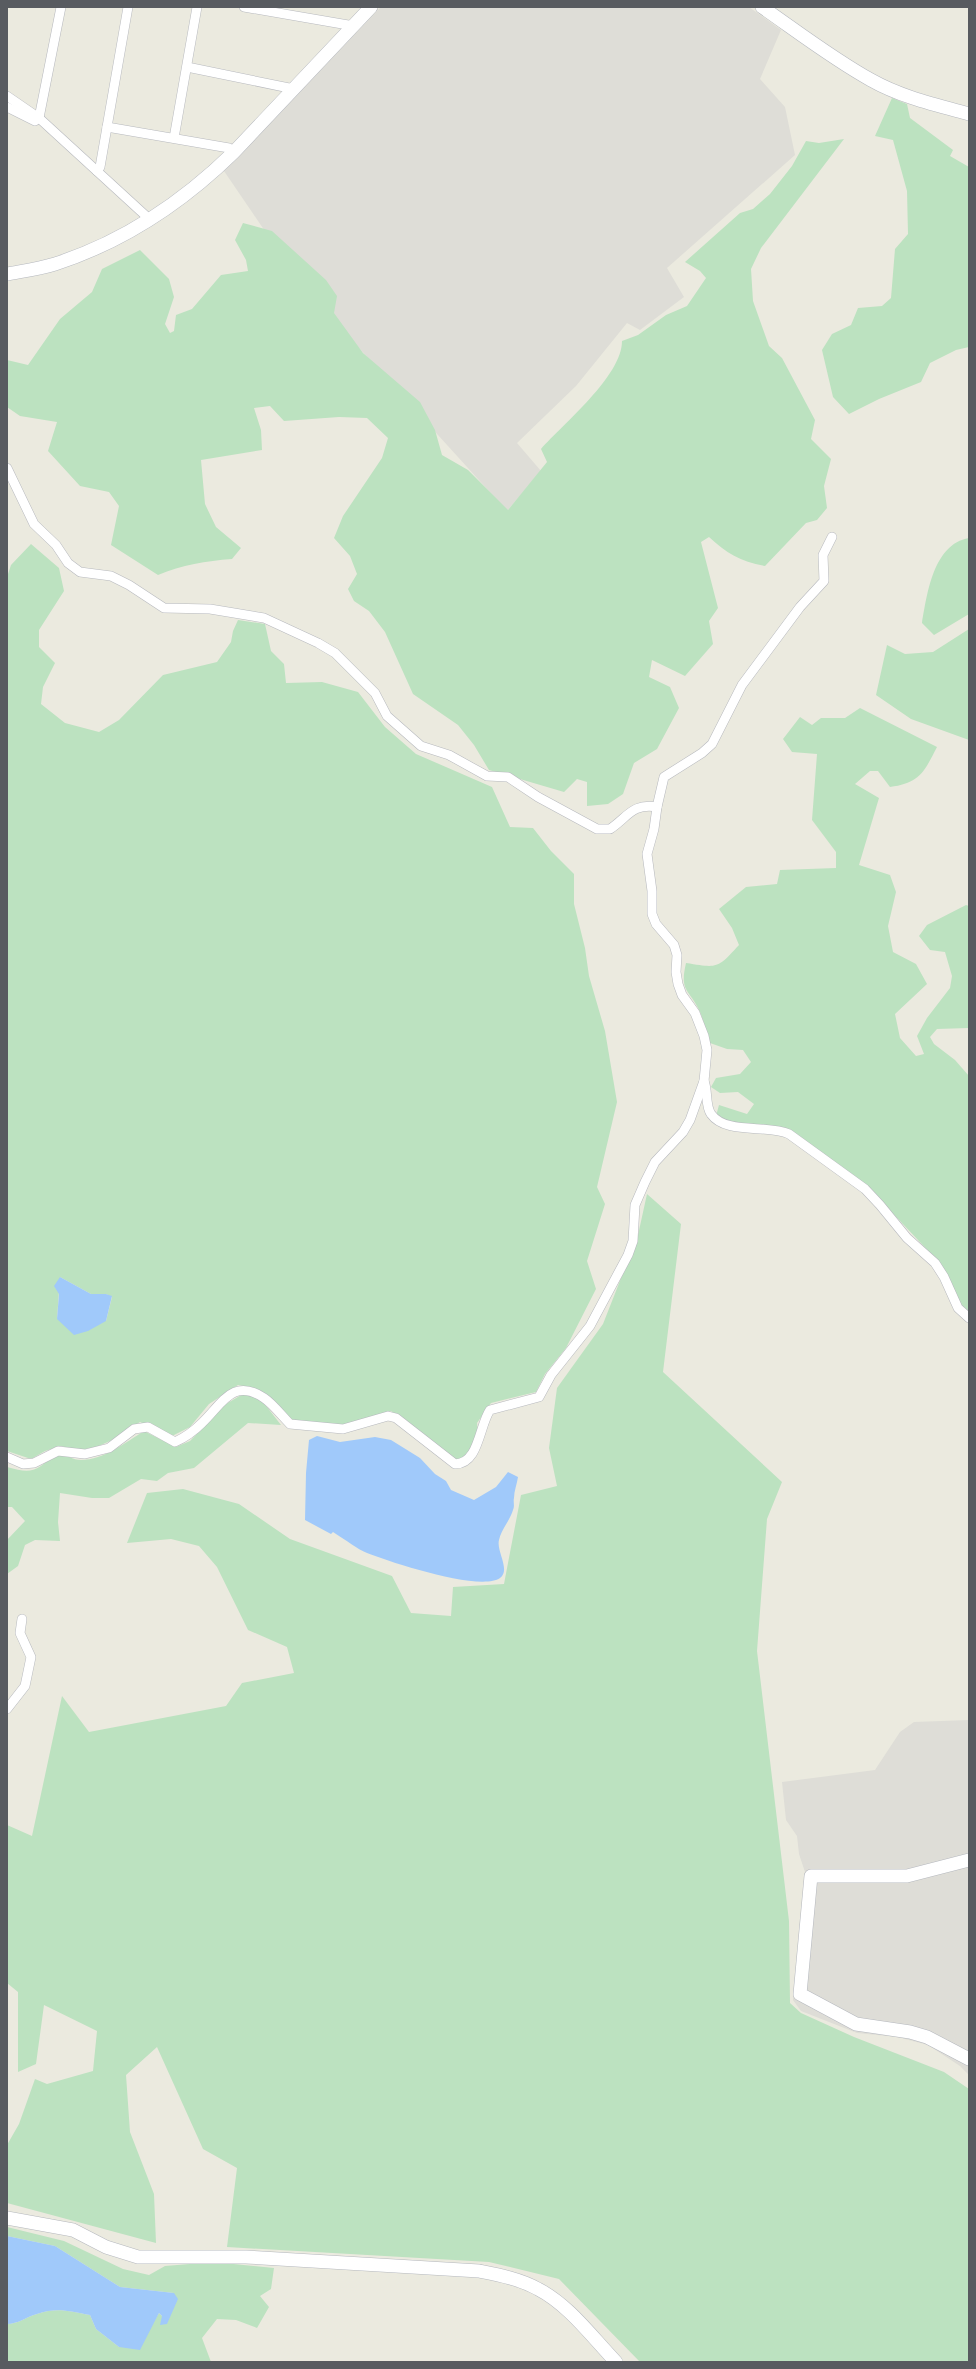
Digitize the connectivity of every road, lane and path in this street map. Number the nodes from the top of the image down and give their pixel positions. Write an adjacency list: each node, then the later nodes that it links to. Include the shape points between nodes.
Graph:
1 (61, 7): 13 (street)
2 (128, 7): 14 (street)
3 (197, 7): 8 (street)
4 (244, 7): 7 (street)
5 (371, 7): 7 (street)
6 (762, 7): 12 (street, via 834,58 872,80 928,103)
7 (354, 26): 9 (street)
8 (187, 67): 9 (street); 15 (street)
9 (294, 89): 16 (street)
10 (7, 96): 13 (street)
11 (7, 107): 13 (street, via 35,120)
12 (969, 114)
13 (39, 118): 17 (street)
14 (107, 127): 15 (street); 17 (street, via 100,167)
15 (174, 138): 16 (street, via 229,148)
16 (234, 152): 18 (street, via 212,173)
17 (97, 171): 18 (street)
18 (149, 221): 19 (street, via 54,264)
19 (7, 274)
20 (7, 468): 22 (street, via 34,524 56,545 68,563 80,572 111,576 164,608 210,609 264,618 318,644 335,654 375,693 387,716 421,746 449,755 487,776 508,777 538,797 597,829 610,829 633,808 646,805)
21 (832, 537): 22 (street, via 823,555 824,581 800,607 742,685 712,744 664,777)
22 (657, 807): 23 (street, via 647,854 652,914 656,924 674,945 678,984 682,995 695,1013 704,1036 707,1050)
23 (704, 1081): 24 (street, via 710,1113 717,1119 732,1127 778,1129 789,1134 865,1189 907,1238 936,1264 958,1308); 25 (street, via 686,1126 655,1162 645,1182 635,1205 633,1241 628,1255 590,1326 551,1375 539,1397 490,1410 469,1460 462,1464 455,1464 396,1418 388,1416 343,1429 290,1424 265,1399 252,1391 238,1390 223,1398 203,1422 186,1437 175,1442 148,1427 134,1429 109,1448 85,1454 58,1451 34,1463 23,1464)
24 (969, 1318)
25 (7, 1457)
26 (22, 1619): 27 (street, via 20,1633 31,1656 26,1686)
27 (7, 1708)
28 (969, 1860): 29 (street, via 908,1876 811,1876 800,1994 856,2024 927,2037)
29 (969, 2059)
30 (7, 2218): 31 (street, via 73,2230 106,2247 138,2257 246,2257 471,2270 506,2276 538,2289 564,2308)
31 (616, 2362)

